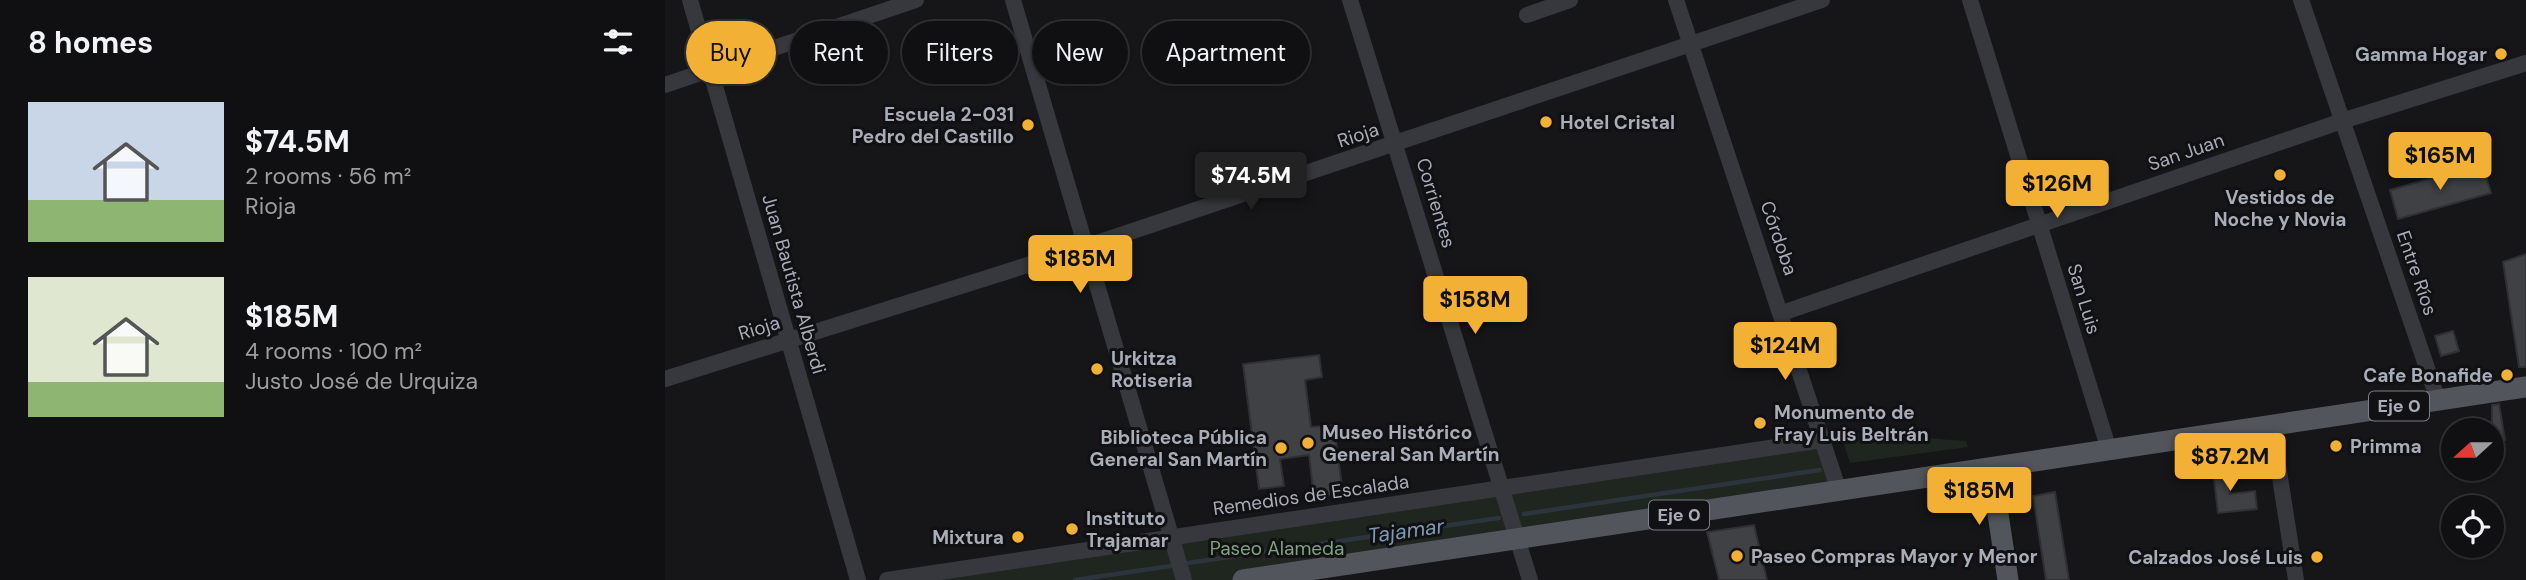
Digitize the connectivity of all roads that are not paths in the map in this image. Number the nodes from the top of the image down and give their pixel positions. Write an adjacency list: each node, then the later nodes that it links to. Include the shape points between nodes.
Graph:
1 (690, 0): 11 (street, Juan Bautista Alberdi)
2 (916, 0): 13 (street)
3 (1013, 0): 21 (street)
4 (1350, 0): 19 (street, Corrientes)
5 (1570, 0): 10 (street)
6 (1676, 0): 12 (street, Córdoba)
7 (1822, 0): 12 (street, Rioja)
8 (1970, 0): 20 (street, San Luis)
9 (2301, 0): 18 (street, Entre Ríos)
10 (1527, 15)
11 (696, 21)
12 (1691, 44): 19 (street, Rioja); 22 (street, Córdoba)
13 (776, 48)
14 (2526, 63): 18 (street, San Juan)
15 (686, 78): 17 (street)
16 (714, 84): 23 (street, Juan Bautista Alberdi)
17 (665, 85)
18 (2341, 121): 20 (street, San Juan); 26 (street, Entre Ríos)
19 (1396, 145): 21 (street, Rioja); 31 (street, Corrientes)
20 (2039, 223): 22 (street, San Juan); 29 (street, San Luis)
21 (1085, 247): 23 (street, Rioja); 33 (street)
22 (1782, 313): 28 (street, Córdoba)
23 (789, 340): 24 (street, Rioja); 36 (street, Juan Bautista Alberdi)
24 (665, 379)
25 (2526, 387): 26 (main road, Eje 0)
26 (2438, 400): 27 (main road, Eje 0)
27 (2272, 426): 29 (main road, Eje 0); 41 (street)
28 (1823, 440): 31 (street, Remedios de Escalada); 32 (street, Córdoba)
29 (2109, 450): 30 (main road, Eje 0)
30 (1991, 468): 32 (main road, Eje 0); 40 (main road)
31 (1503, 488): 33 (street, Remedios de Escalada); 34 (street, Corrientes)
32 (1839, 491): 34 (main road, Eje 0)
33 (1172, 537): 37 (street, Remedios de Escalada); 38 (street)
34 (1519, 539): 35 (main road, Eje 0); 39 (street, Corrientes)
35 (1248, 579)
36 (858, 580)
37 (887, 580)
38 (1184, 580)
39 (1530, 580)
40 (2008, 580)
41 (2296, 580)

